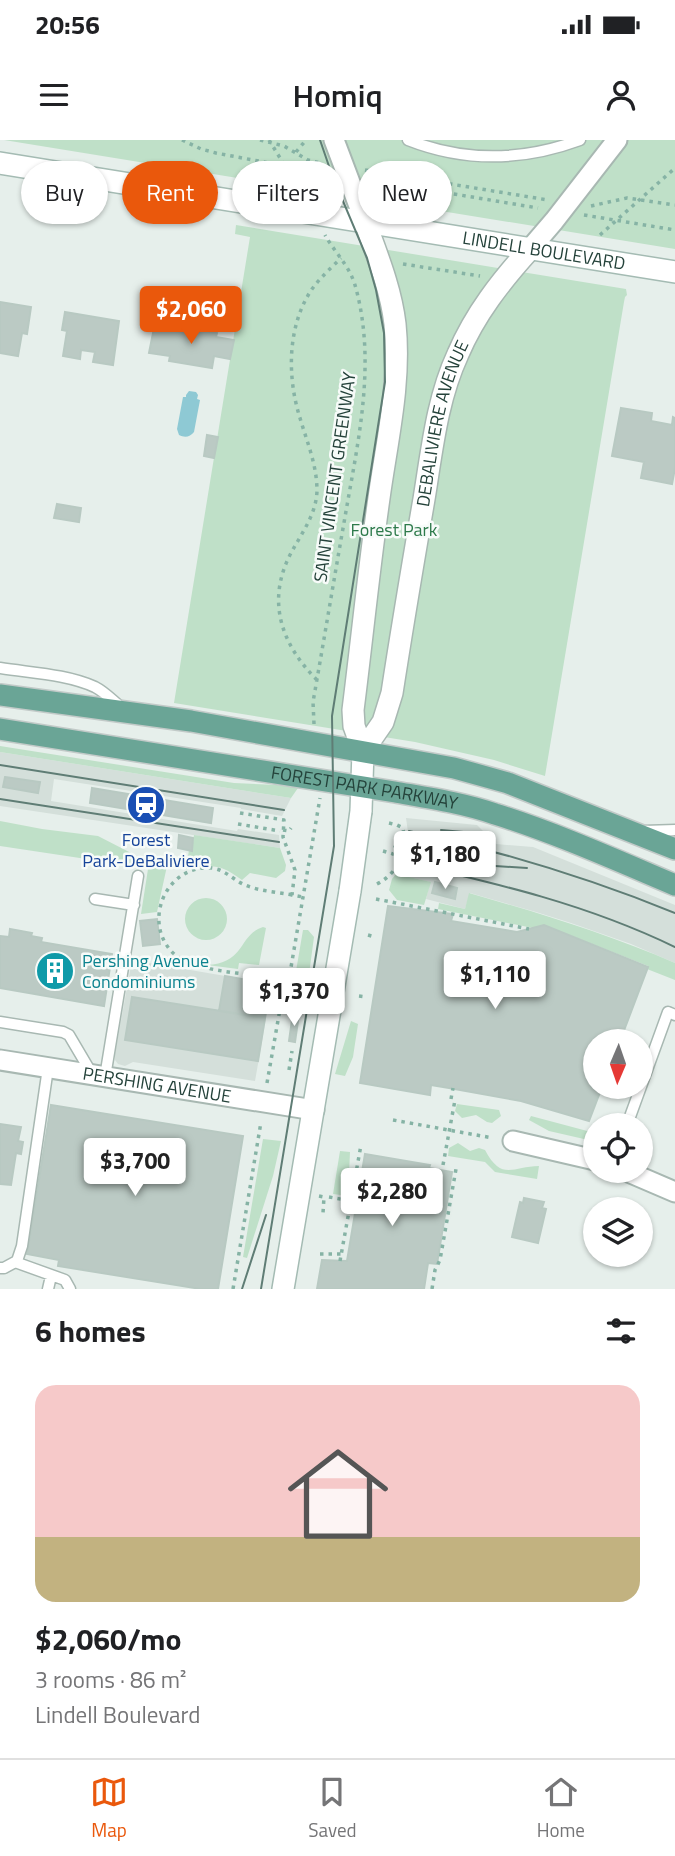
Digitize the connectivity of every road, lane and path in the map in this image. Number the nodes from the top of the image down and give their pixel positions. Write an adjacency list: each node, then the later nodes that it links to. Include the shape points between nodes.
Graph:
1 (182, 140): 10 (path, via 201,149)
2 (260, 140): 8 (path)
3 (306, 140): 9 (path)
4 (334, 140): 19 (street)
5 (408, 140): 6 (lane, via 450,153 502,157 547,151)
6 (580, 140)
7 (617, 140): 31 (street, DEBALIVIERE AVENUE)
8 (270, 141): 9 (path); 11 (path)
9 (296, 152): 12 (path)
10 (257, 161)
11 (283, 161)
12 (312, 161)
13 (0, 163): 25 (main road, LINDELL BOULEVARD)
14 (675, 168): 17 (path)
15 (452, 185): 18 (path)
16 (452, 194): 22 (path)
17 (639, 200): 20 (path); 21 (path); 24 (path)
18 (553, 201)
19 (358, 203)
20 (583, 205)
21 (675, 205)
22 (547, 209)
23 (584, 215): 24 (path)
24 (616, 220): 28 (path); 29 (path)
25 (358, 221)
26 (366, 224): 42 (main road, via 390,297 397,367 353,709)
27 (377, 224): 31 (main road, LINDELL BOULEVARD)
28 (675, 230)
29 (600, 235)
30 (328, 241): 32 (path, SAINT VINCENT GREENWAY)
31 (530, 249): 34 (main road, LINDELL BOULEVARD); 42 (main road, DEBALIVIERE AVENUE, via 482,309 448,377 392,693 380,728)
32 (342, 258): 37 (path, SAINT VINCENT GREENWAY, via 355,284 360,309 365,381); 37 (path, via 317,282 302,306 291,362 294,398 312,455 317,494 281,579 279,598 288,642)
33 (395, 262): 35 (path)
34 (675, 272)
35 (480, 276)
36 (0, 668): 39 (lane, via 98,688)
37 (317, 680): 40 (path, SAINT VINCENT GREENWAY)
38 (0, 695): 39 (main road, FOREST PARK PARKWAY)
39 (128, 712): 42 (main road, FOREST PARK PARKWAY)
40 (314, 724)
41 (0, 729): 43 (main road, FOREST PARK PARKWAY)
42 (363, 751): 43 (main road); 51 (main road, FOREST PARK PARKWAY, via 508,783)
43 (363, 786): 61 (main road, FOREST PARK PARKWAY, via 494,813); 82 (main road, bridge)
44 (321, 793): 63 (path)
45 (240, 813): 49 (path, via 284,820)
46 (389, 822): 52 (path, via 402,828)
47 (238, 824): 49 (path)
48 (291, 828): 49 (path)
49 (281, 830): 62 (path, via 295,870)
50 (675, 830): 51 (lane)
51 (632, 831): 55 (main road, FOREST PARK PARKWAY)
52 (407, 842): 54 (path, via 428,846 426,852); 58 (path)
53 (395, 846): 57 (path)
54 (409, 849)
55 (675, 849)
56 (383, 851): 57 (path)
57 (393, 853): 58 (path)
58 (402, 855): 60 (path, via 392,873)
59 (138, 876): 66 (lane)
60 (377, 884)
61 (675, 885)
62 (292, 895): 63 (path); 70 (path, via 244,885 221,870 194,870 167,888 158,917 166,943 186,962)
63 (303, 897): 70 (path)
64 (376, 898): 67 (path)
65 (95, 899): 66 (lane)
66 (134, 905): 79 (lane)
67 (529, 929)
68 (368, 935): 69 (path)
69 (375, 937)
70 (289, 981): 80 (path)
71 (359, 996): 72 (path)
72 (367, 997)
73 (675, 1015): 83 (lane, via 668,1012)
74 (0, 1022): 79 (lane, via 69,1035)
75 (292, 1051): 78 (path)
76 (0, 1060): 77 (street, PERSHING AVENUE)
77 (48, 1068): 79 (street, PERSHING AVENUE); 101 (lane, via 22,1246)
78 (289, 1070)
79 (98, 1075): 82 (street, PERSHING AVENUE)
80 (267, 1084)
81 (453, 1088): 86 (path)
82 (314, 1110): 107 (main road)
83 (631, 1113)
84 (393, 1120): 86 (path)
85 (261, 1123): 106 (path)
86 (449, 1130): 87 (path); 90 (path)
87 (513, 1141): 89 (street)
88 (361, 1145): 95 (path)
89 (583, 1157)
90 (443, 1166)
91 (456, 1169): 108 (path)
92 (653, 1183): 93 (street)
93 (675, 1192)
94 (329, 1197): 95 (path)
95 (351, 1201): 99 (path)
96 (323, 1205): 97 (path)
97 (326, 1216)
98 (320, 1254): 99 (path)
99 (341, 1255): 100 (path)
100 (340, 1261)
101 (15, 1262): 102 (lane); 103 (lane)
102 (0, 1268)
103 (51, 1276): 104 (lane); 105 (lane, via 65,1280)
104 (48, 1289)
105 (70, 1289)
106 (233, 1289)
107 (283, 1289)
108 (432, 1289)

